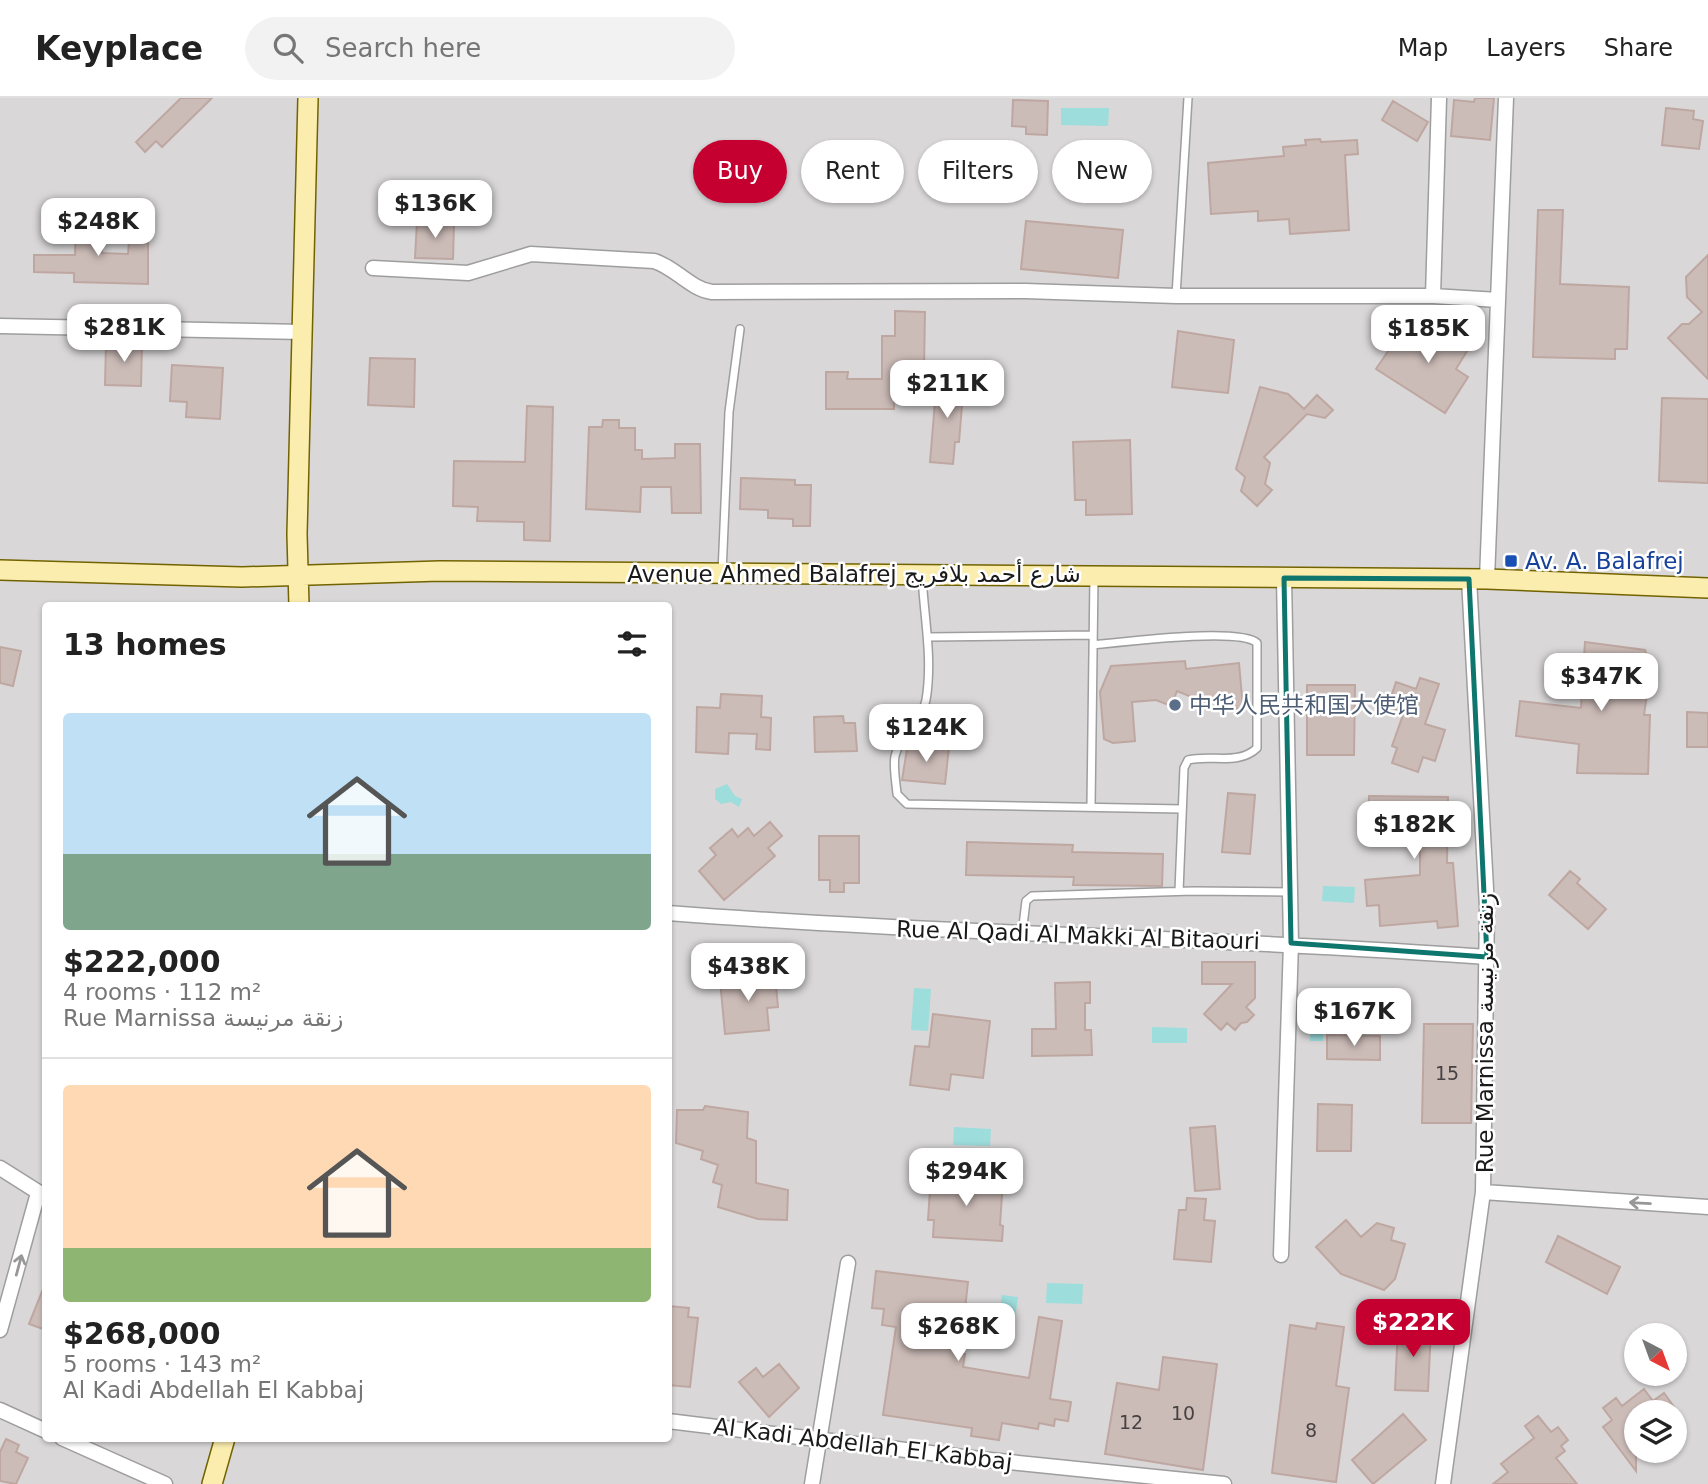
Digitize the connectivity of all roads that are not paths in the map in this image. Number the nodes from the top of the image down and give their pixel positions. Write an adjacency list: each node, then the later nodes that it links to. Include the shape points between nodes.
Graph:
1 (308, 98): 11 (main road)
2 (1188, 98): 6 (lane)
3 (1439, 98): 7 (street)
4 (1506, 98): 8 (street, Rue Marnissa زنقة مرنيسة)
5 (373, 268): 6 (street, via 468,273 520,256 559,255 654,261 712,292 1025,291)
6 (1176, 296): 7 (street)
7 (1433, 296): 8 (street)
8 (1498, 300): 18 (street, Rue Marnissa زنقة مرنيسة)
9 (0, 326): 11 (street)
10 (740, 330): 13 (lane, via 729,412)
11 (304, 331): 15 (main road)
12 (0, 570): 15 (main road, Avenue Ahmed Balafrej شارع أحمد بلافريج)
13 (722, 573): 14 (main road, Avenue Ahmed Balafrej شارع أحمد بلافريج); 15 (main road, Avenue Ahmed Balafrej شارع أحمد بلافريج, via 440,571)
14 (922, 575): 16 (main road, Avenue Ahmed Balafrej شارع أحمد بلافريج); 22 (lane)
15 (298, 576): 20 (main road)
16 (1094, 576): 17 (main road, Avenue Ahmed Balafrej شارع أحمد بلافريج); 21 (lane)
17 (1284, 578): 18 (main road, Avenue Ahmed Balafrej شارع أحمد بلافريج); 27 (street)
18 (1478, 579): 19 (main road, Avenue Ahmed Balafrej شارع أحمد بلافريج); 31 (street, Rue Marnissa زنقة مرنيسة)
19 (1708, 588)
20 (299, 602)
21 (1092, 635): 22 (lane); 23 (lane)
22 (929, 637): 24 (lane, via 923,711 895,757 897,794 907,804 929,807)
23 (1093, 645): 24 (lane); 25 (lane, via 1223,636 1251,637 1257,642 1257,748 1238,759 1188,760)
24 (1091, 806): 25 (lane)
25 (1182, 809): 26 (lane)
26 (1180, 891): 27 (lane); 29 (lane, via 1032,896 1026,901)
27 (1291, 892): 30 (street)
28 (672, 914): 29 (street, Rue Al Qadi Al Makki Al Bitaouri)
29 (1022, 934): 30 (street, Rue Al Qadi Al Makki Al Bitaouri)
30 (1291, 943): 31 (street, Rue Al Qadi Al Makki Al Bitaouri); 36 (street)
31 (1487, 957): 33 (street, Rue Marnissa زنقة مرنيسة)
32 (0, 1168): 34 (street)
33 (1483, 1192): 35 (street, one-way to 33); 49 (street, Rue Marnissa زنقة مرنيسة)
34 (42, 1195): 38 (street, one-way to 34)
35 (1708, 1207)
36 (1282, 1255)
37 (848, 1263): 42 (street)
38 (0, 1330)
39 (0, 1409): 41 (street)
40 (672, 1422): 42 (street, Al Kadi Abdellah El Kabbaj)
41 (42, 1429)
42 (819, 1440): 47 (street); 48 (street, Al Kadi Abdellah El Kabbaj)
43 (71, 1442): 45 (street)
44 (224, 1442): 46 (main road)
45 (165, 1484)
46 (212, 1484)
47 (812, 1484)
48 (1224, 1484)
49 (1443, 1484)

